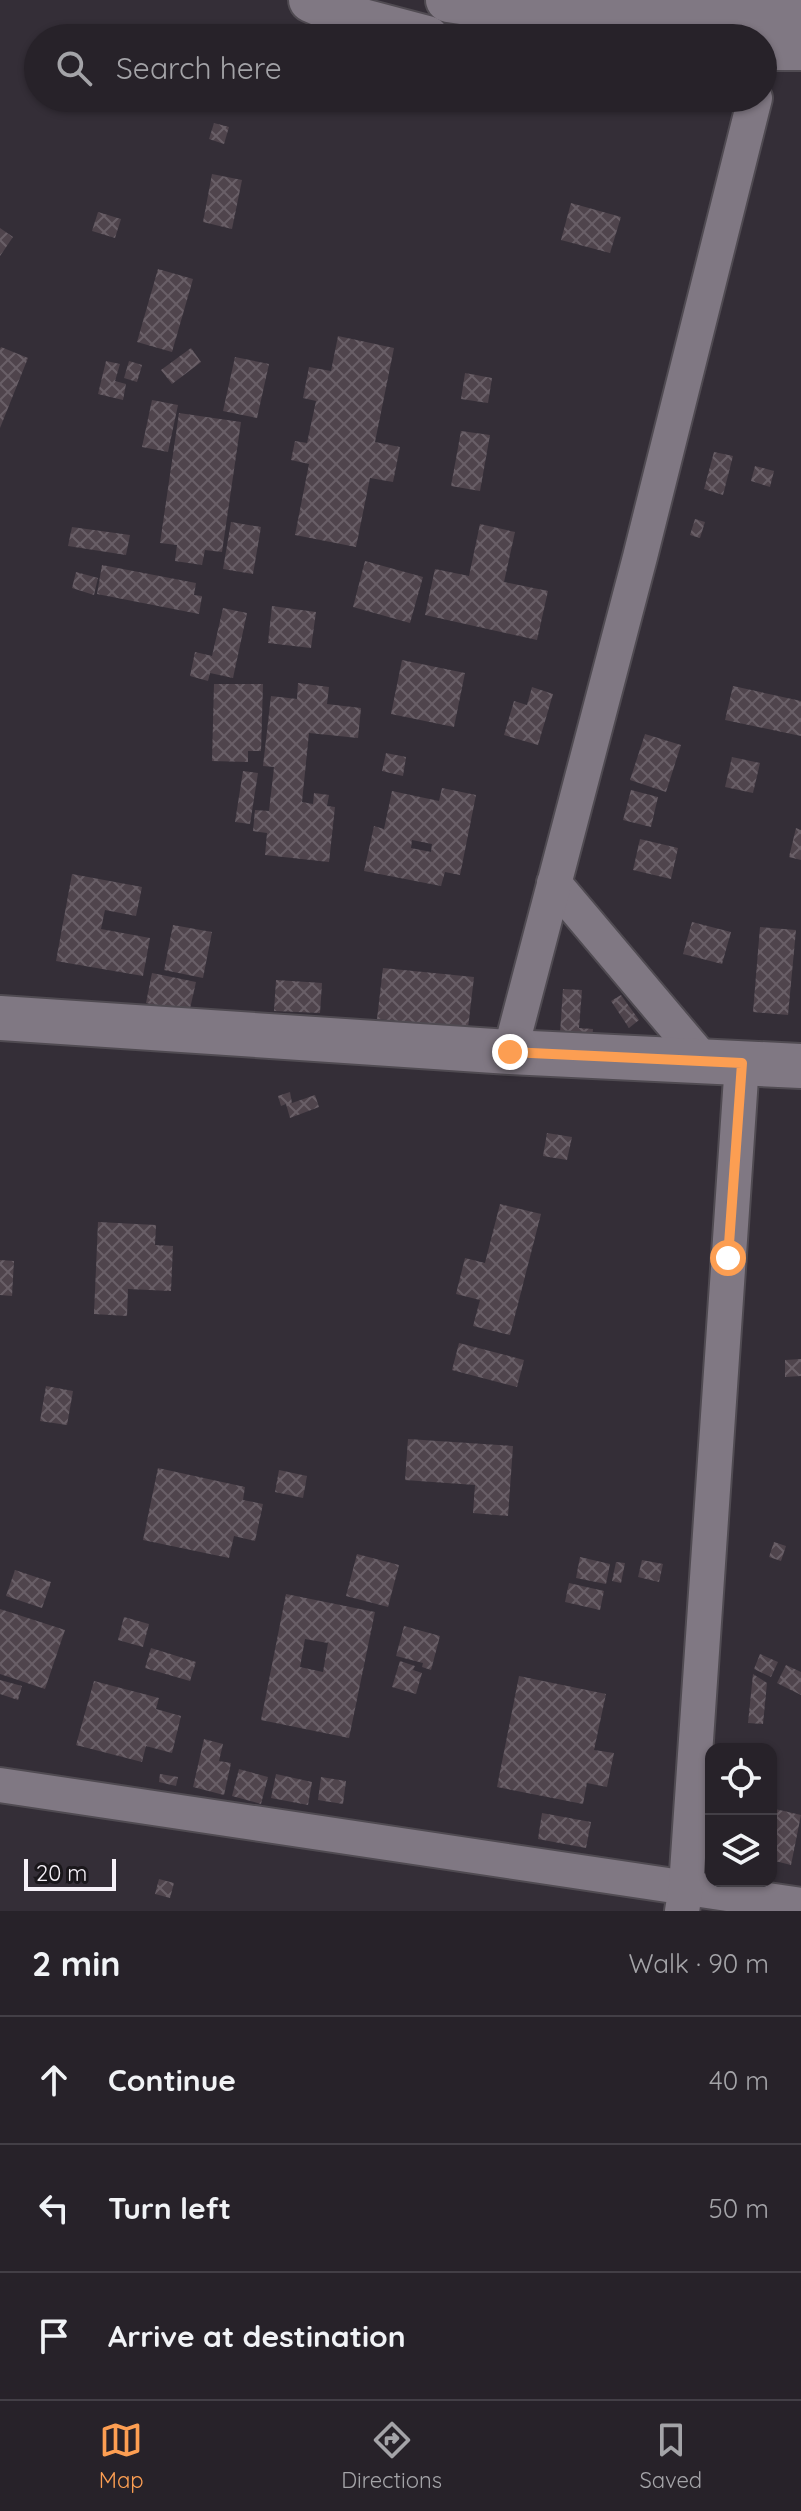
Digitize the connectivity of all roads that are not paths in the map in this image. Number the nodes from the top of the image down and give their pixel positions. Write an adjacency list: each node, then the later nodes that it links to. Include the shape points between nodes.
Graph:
1 (311, 0): 3 (street)
2 (448, 0): 4 (street, via 535,13)
3 (374, 24)
4 (694, 24)
5 (751, 112): 6 (street)
6 (554, 883): 8 (street); 9 (street)
7 (0, 1018): 8 (street)
8 (510, 1052): 9 (street)
9 (723, 1062): 10 (street); 12 (street)
10 (801, 1066)
11 (0, 1785): 12 (street)
12 (684, 1899): 13 (street)
13 (801, 1905)

